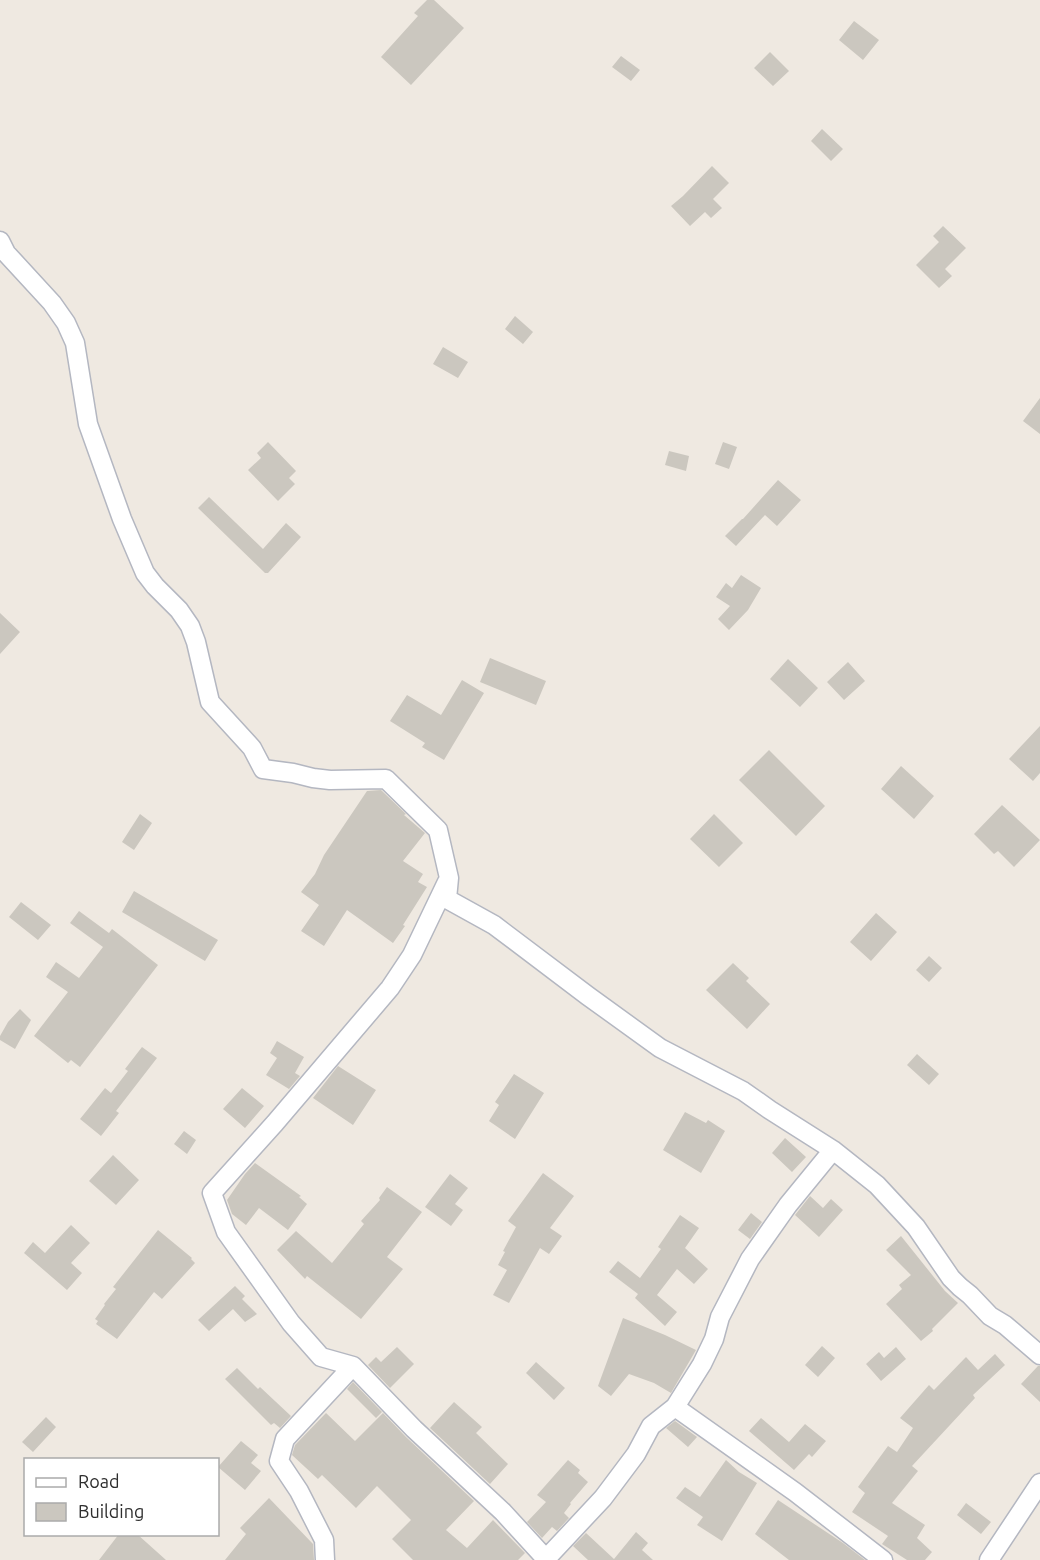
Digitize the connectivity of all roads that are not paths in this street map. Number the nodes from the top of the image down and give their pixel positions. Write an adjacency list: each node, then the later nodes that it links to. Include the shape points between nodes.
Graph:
1 (0, 241): 2 (street, via 66,323 75,343 88,424 122,519 145,573 190,626 210,702 252,748 263,769 330,780 386,779 438,830)
2 (449, 878): 3 (street, via 447,899 494,925 660,1048 743,1090); 5 (street, via 412,955 390,988 212,1193 226,1232 291,1323 321,1357)
3 (833, 1150): 4 (street, via 877,1185 916,1227 960,1287); 6 (street, via 750,1258 702,1364)
4 (1040, 1355)
5 (353, 1366): 8 (street, via 285,1439 279,1461 324,1540); 9 (street, via 503,1512)
6 (675, 1407): 9 (street, via 651,1426 636,1454 603,1498); 10 (street)
7 (1040, 1483): 11 (street)
8 (326, 1560)
9 (546, 1560)
10 (883, 1560)
11 (989, 1560)

